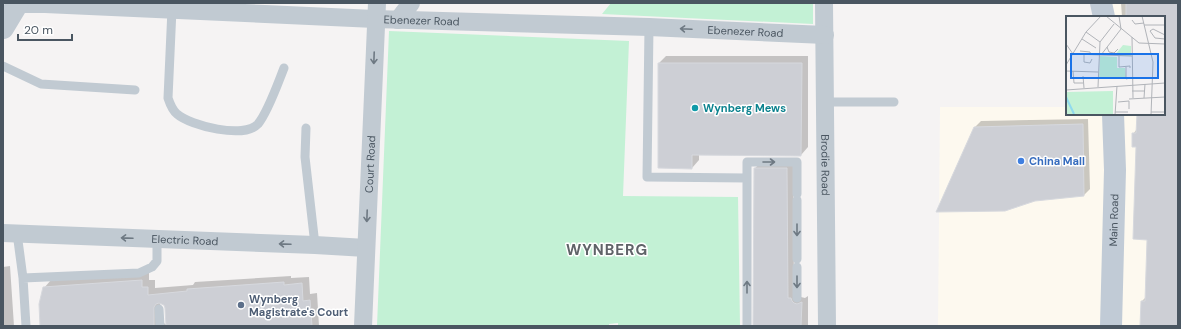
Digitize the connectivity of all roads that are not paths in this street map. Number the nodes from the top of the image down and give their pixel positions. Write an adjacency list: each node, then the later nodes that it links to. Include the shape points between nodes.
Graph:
1 (18, 3): 6 (street, Ebenezer Road); 11 (street)
2 (411, 3): 9 (street)
3 (824, 3): 12 (street, Brodie Road)
4 (1101, 3): 8 (main road)
5 (267, 8): 6 (street, Ebenezer Road); 7 (street, Ebenezer Road)
6 (172, 9): 14 (lane, via 168,98 172,109 178,115 218,130 240,130 258,125)
7 (376, 11): 9 (street, Ebenezer Road); 24 (street, Court Road, one-way to 24)
8 (1104, 16)
9 (398, 20): 10 (street, Ebenezer Road)
10 (649, 27): 12 (street, Ebenezer Road, one-way to 10); 20 (lane, via 647,177)
11 (3, 28)
12 (817, 35): 16 (street, Brodie Road)
13 (3, 66): 15 (lane, via 41,84)
14 (284, 68)
15 (135, 90)
16 (825, 102): 17 (lane); 32 (street, Brodie Road)
17 (894, 102)
18 (1113, 115): 33 (main road, Main Road, via 1115,170)
19 (306, 128): 23 (lane, via 304,157)
20 (747, 178): 26 (lane, one-way to 26, via 747,162 797,162); 31 (lane, one-way to 20)
21 (10, 233): 22 (street, Electric Road, one-way to 21); 25 (lane)
22 (157, 239): 23 (street, Electric Road, one-way to 22); 25 (lane, via 157,261 139,273)
23 (315, 245): 24 (street, Electric Road)
24 (366, 248): 30 (street, Court Road)
25 (23, 278): 28 (lane)
26 (797, 298)
27 (159, 309): 29 (lane)
28 (26, 326)
29 (160, 326)
30 (363, 326)
31 (747, 326)
32 (826, 326)
33 (1111, 326)

